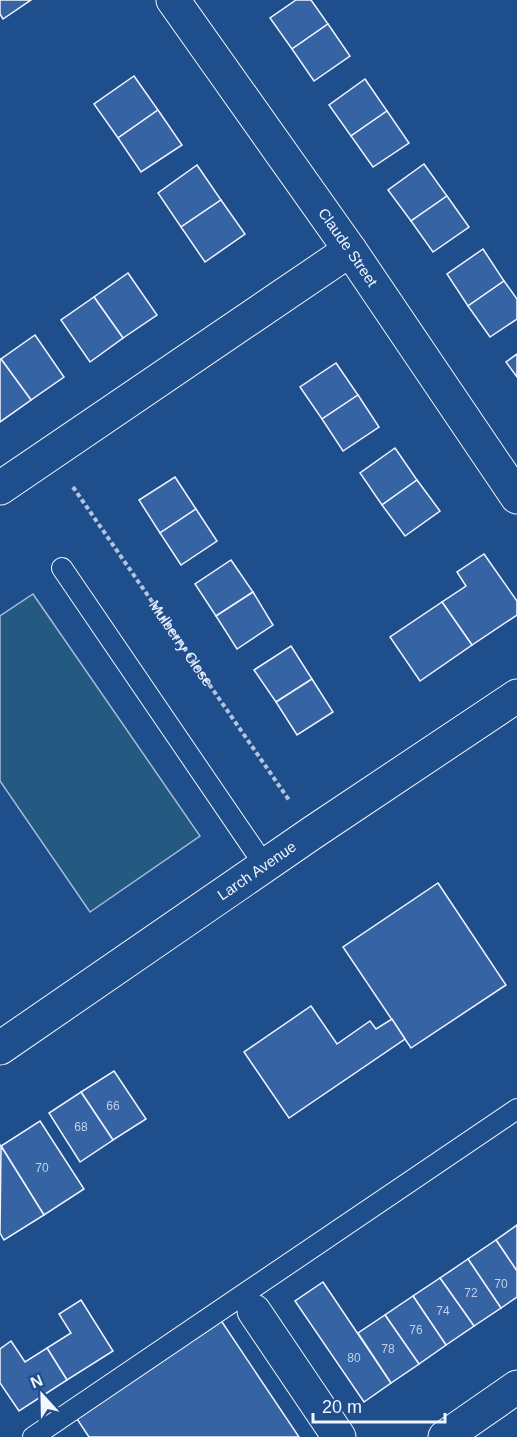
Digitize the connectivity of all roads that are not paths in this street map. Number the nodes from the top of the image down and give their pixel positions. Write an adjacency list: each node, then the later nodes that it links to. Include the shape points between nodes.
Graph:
1 (173, 0): 2 (main road, Claude Street)
2 (350, 250): 3 (main road); 4 (main road, Claude Street)
3 (0, 488)
4 (517, 497)
5 (62, 568): 7 (lane)
6 (517, 696): 7 (main road, Larch Avenue)
7 (265, 866): 8 (main road, Larch Avenue)
8 (0, 1048)
9 (517, 1109): 12 (lane)
10 (254, 1311): 13 (main road)
11 (517, 1387): 14 (main road)
12 (33, 1437)
13 (339, 1437)
14 (445, 1437)

